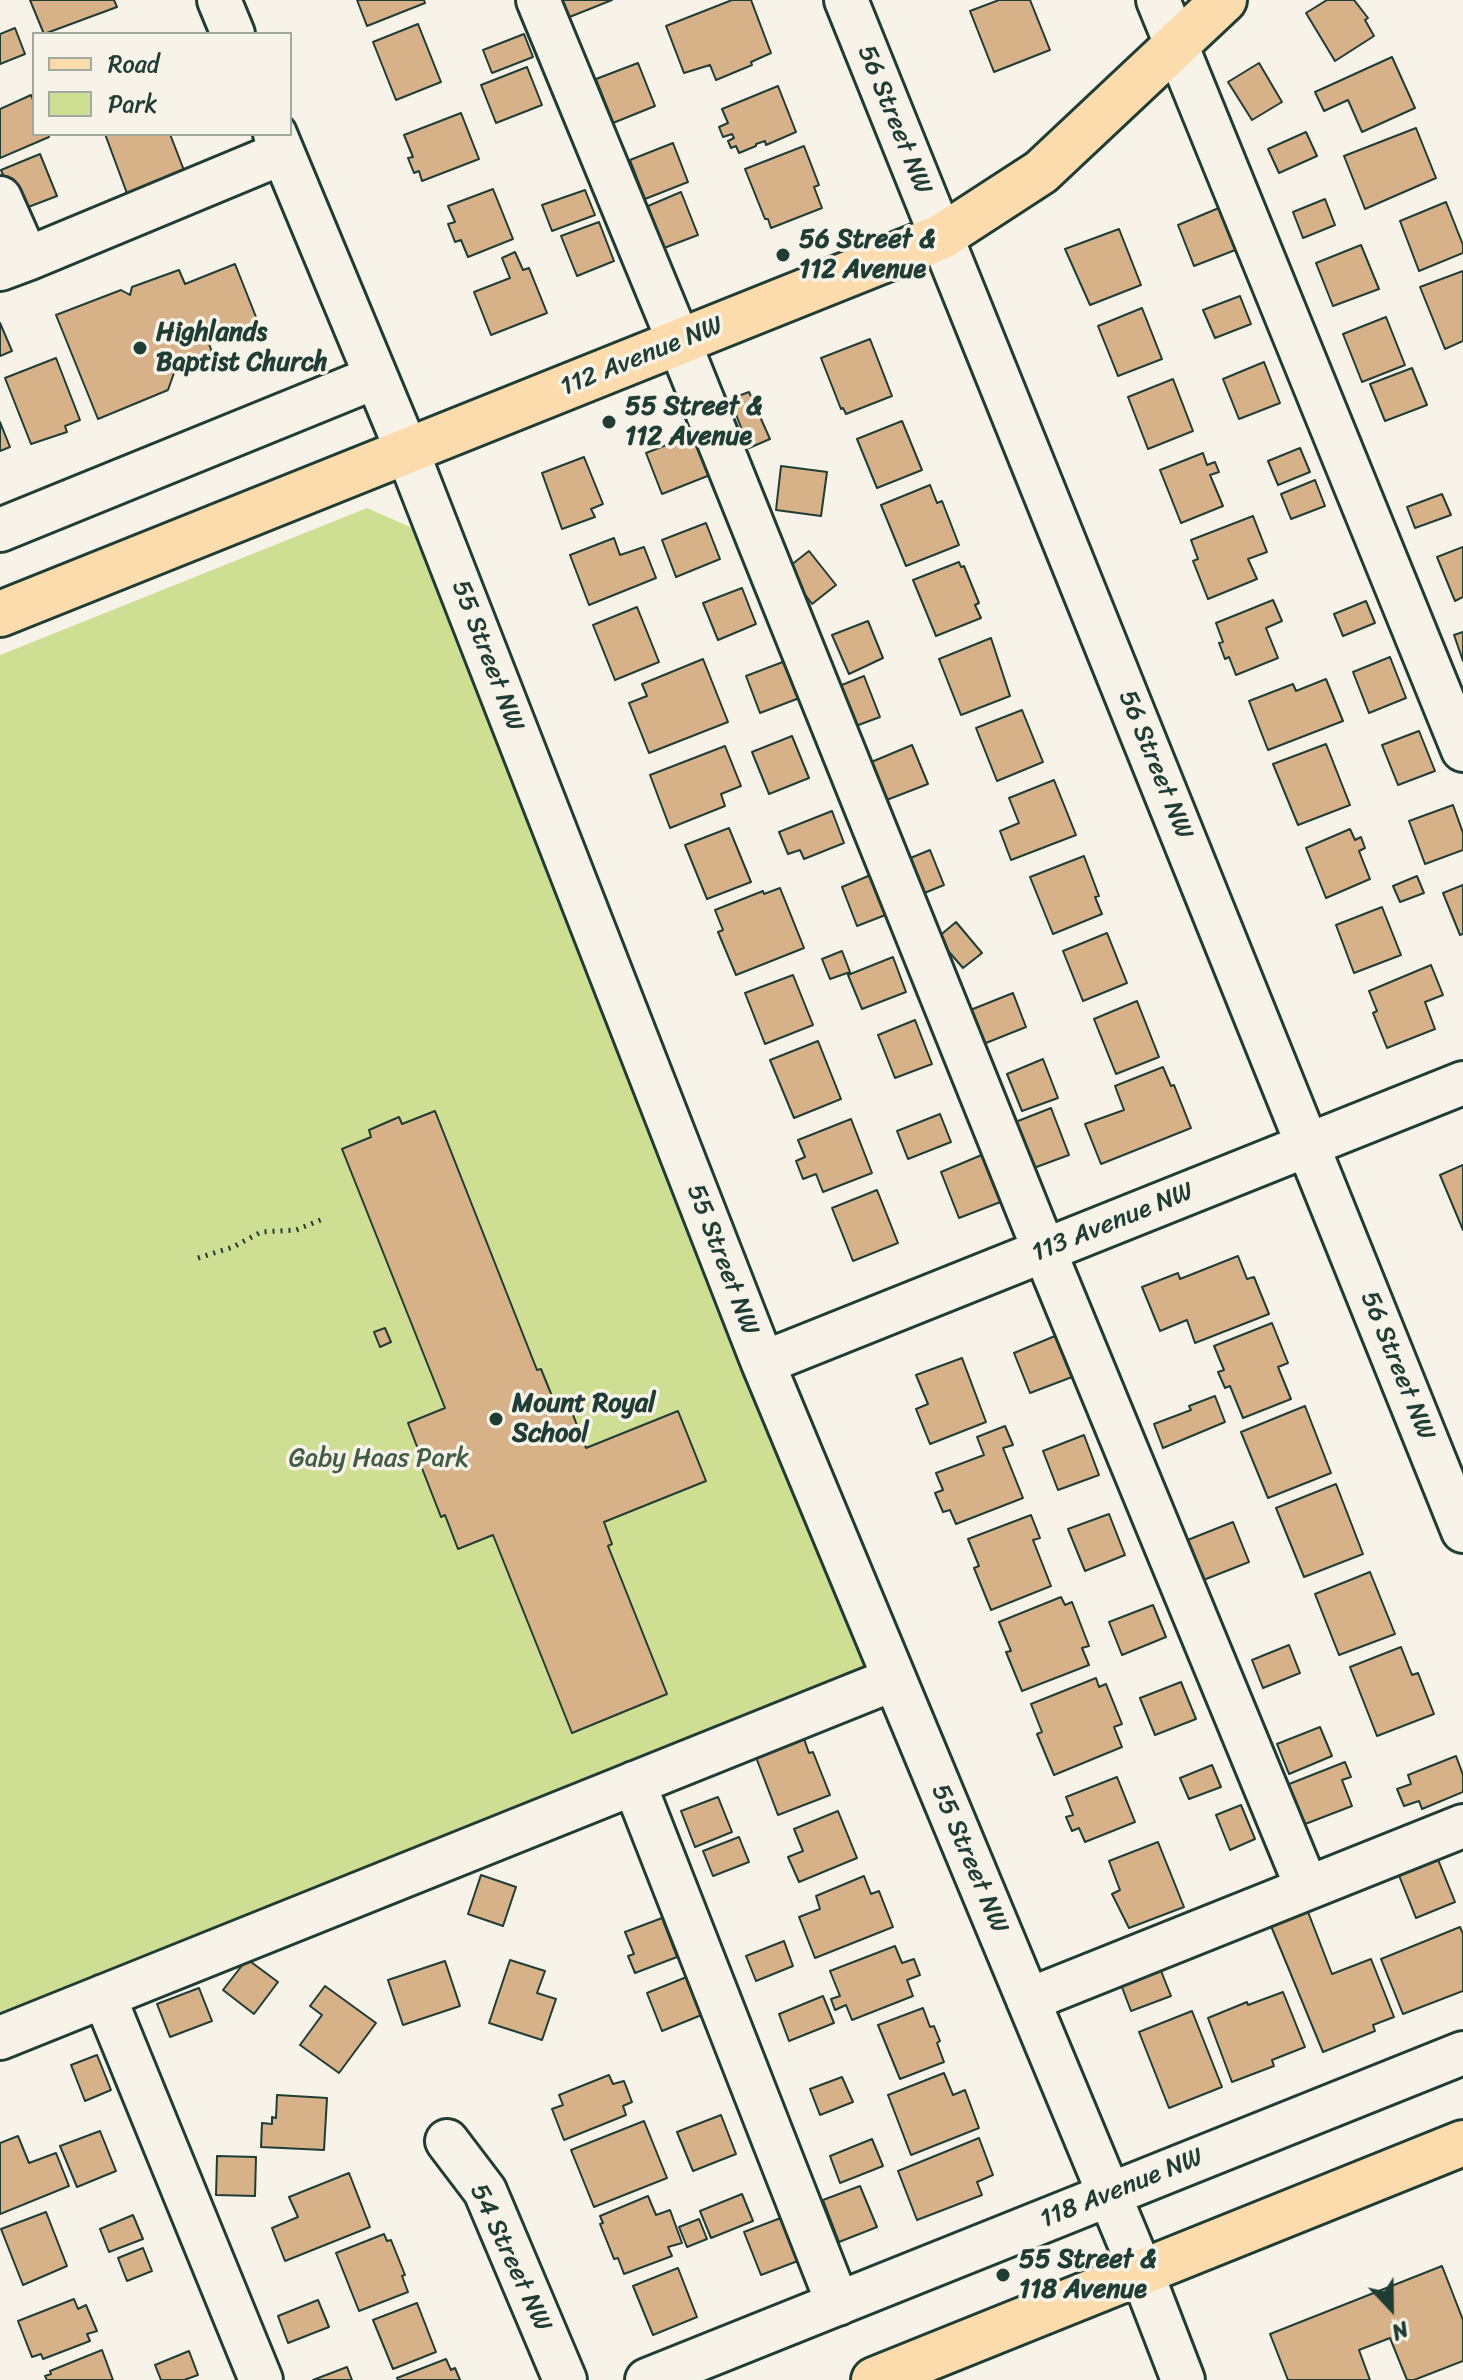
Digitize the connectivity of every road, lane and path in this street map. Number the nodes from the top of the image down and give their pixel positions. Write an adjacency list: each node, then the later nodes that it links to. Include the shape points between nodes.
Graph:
1 (219, 0): 6 (street)
2 (538, 0): 12 (street)
3 (846, 0): 10 (street, 56 Street NW)
4 (1158, 0): 7 (street)
5 (1224, 0): 7 (main road, 112 Avenue NW)
6 (232, 32)
7 (1177, 46): 10 (main road, 112 Avenue NW, via 1041,172); 17 (street)
8 (278, 143): 11 (street); 13 (street, 55 Street NW)
9 (0, 198): 11 (street)
10 (941, 237): 12 (main road, 112 Avenue NW); 19 (street, 56 Street NW)
11 (13, 264)
12 (679, 342): 14 (main road, 112 Avenue NW); 21 (street)
13 (376, 377): 14 (street, 55 Street NW); 15 (street)
14 (407, 451): 16 (main road, 112 Avenue NW); 23 (street, 55 Street NW)
15 (0, 530)
16 (0, 614)
17 (1463, 750)
18 (1463, 1083): 19 (street, 113 Avenue NW)
19 (1309, 1145): 21 (street, 113 Avenue NW); 24 (street, 56 Street NW)
20 (323, 1219): 22 (path, via 296,1230 261,1232)
21 (1044, 1250): 23 (street, 113 Avenue NW); 28 (street)
22 (198, 1258)
23 (763, 1363): 25 (street, 55 Street NW)
24 (1463, 1531)
25 (894, 1679): 26 (street); 30 (street, 55 Street NW)
26 (634, 1783): 29 (street); 37 (street)
27 (1463, 1826): 28 (street)
28 (1307, 1888): 30 (street)
29 (104, 1996): 31 (street); 38 (street)
30 (1028, 2000): 35 (street, 55 Street NW)
31 (0, 2038)
32 (1463, 2053): 35 (street, 118 Avenue NW)
33 (447, 2141): 39 (street, 54 Street NW, via 485,2191)
34 (1463, 2143): 36 (main road)
35 (1109, 2194): 36 (street, 55 Street NW); 37 (street, 118 Avenue NW)
36 (1141, 2271): 41 (main road); 42 (street, 55 Street NW)
37 (838, 2304): 40 (street, 118 Avenue NW)
38 (261, 2380)
39 (565, 2380)
40 (647, 2380)
41 (874, 2380)
42 (1183, 2380)

